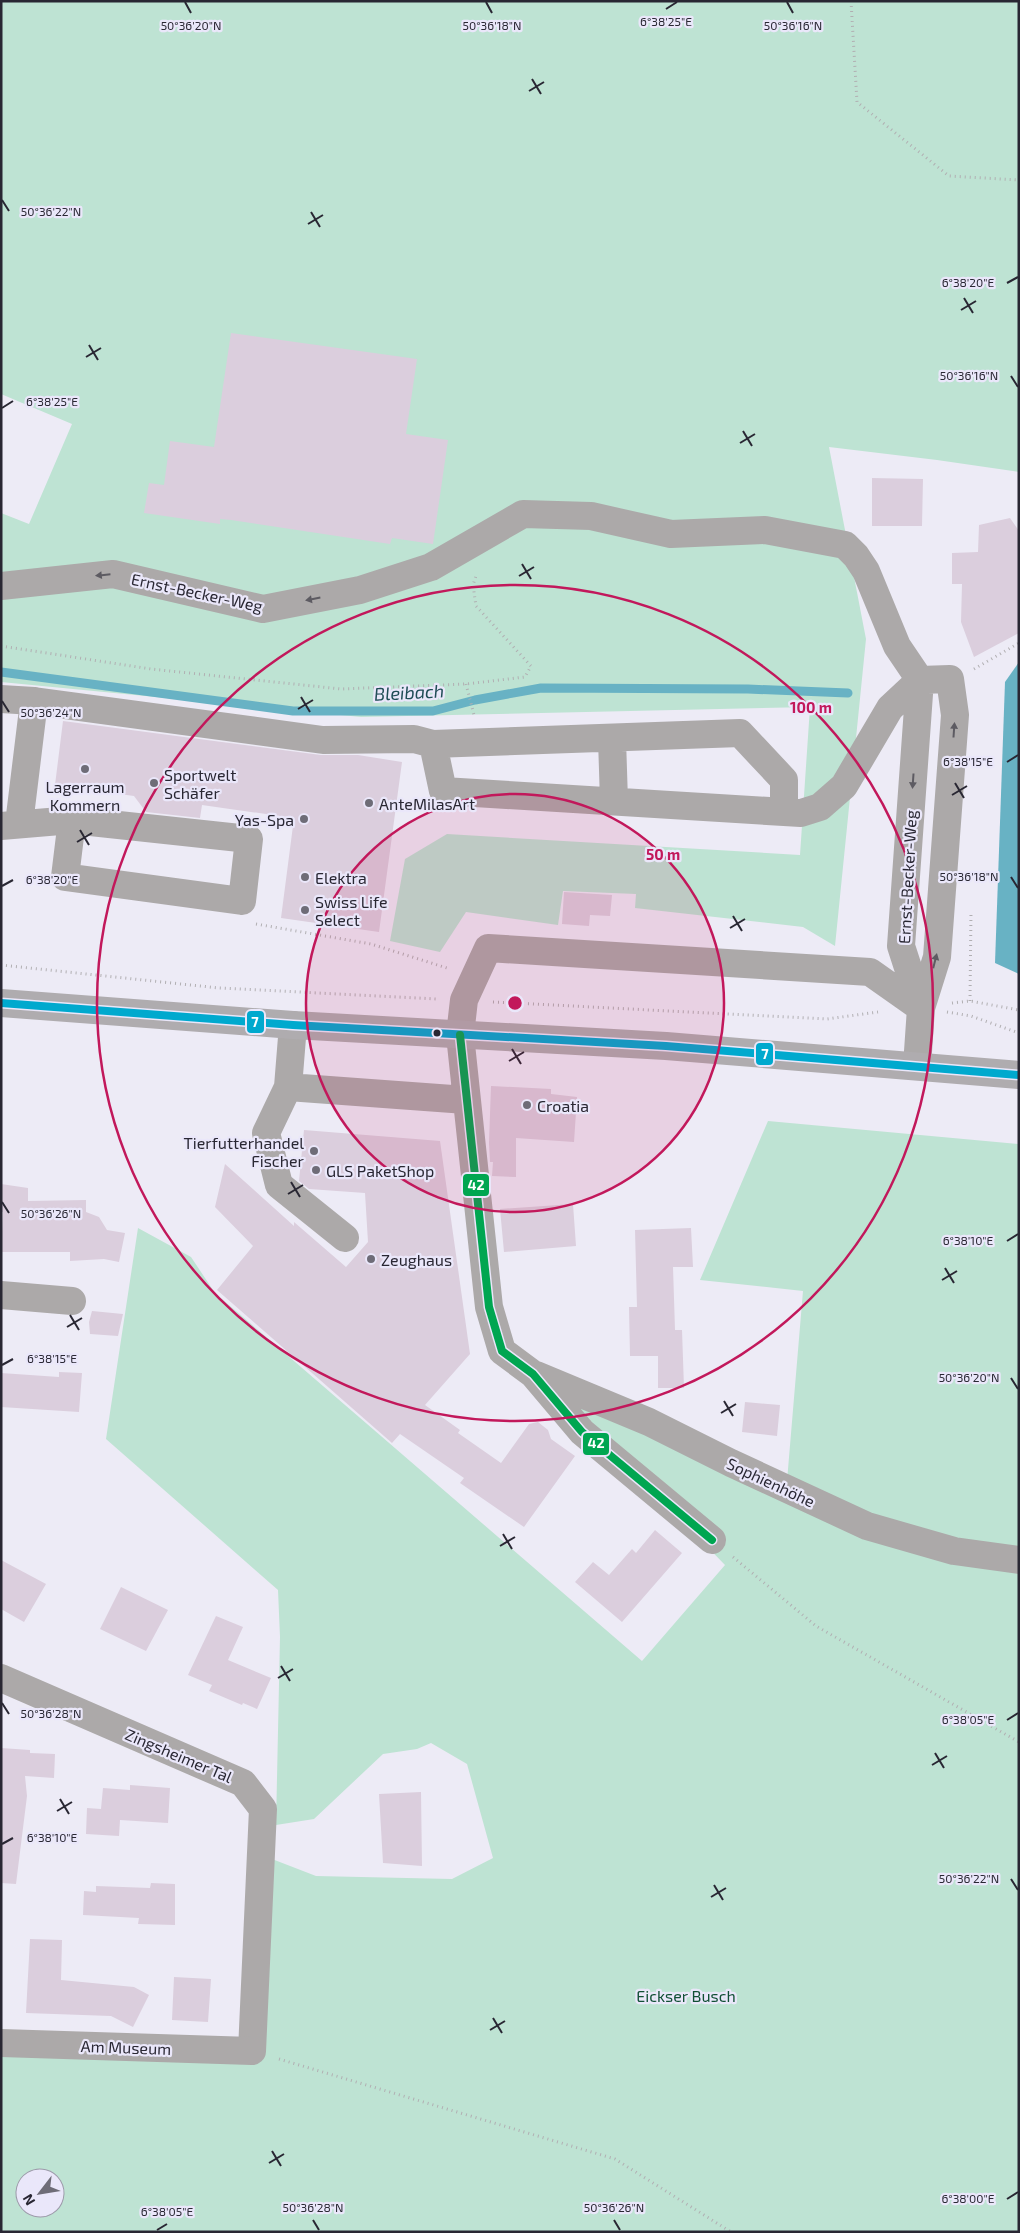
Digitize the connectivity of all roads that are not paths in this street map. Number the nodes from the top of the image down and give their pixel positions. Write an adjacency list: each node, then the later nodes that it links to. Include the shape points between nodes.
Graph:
1 (1, 586): 2 (street, Ernst-Becker-Weg, one-way to 1, via 897,646 866,571 845,545 764,530 671,534 592,516 524,514 431,567 360,590 263,609 113,574)
2 (920, 680): 8 (street, via 890,708 844,786 820,808 801,813); 12 (street, Ernst-Becker-Weg, one-way to 12, via 901,946); 12 (street, one-way to 2, via 937,957 955,715 950,679)
3 (1, 699): 4 (street)
4 (34, 702): 6 (street, via 313,738 414,739); 10 (street)
5 (612, 739): 6 (street); 7 (street); 8 (street, via 740,733 784,780)
6 (433, 744): 7 (street, via 443,790)
7 (614, 801): 8 (street)
8 (784, 812)
9 (72, 820): 9 (street, via 64,877 242,901 249,839); 10 (street)
10 (10, 825)
11 (1, 1003): 13 (main road)
12 (921, 1008): 14 (street, via 870,972 488,948 464,1000); 15 (street)
13 (292, 1025): 14 (main road); 17 (street)
14 (460, 1035): 15 (main road, via 666,1046); 18 (street)
15 (917, 1066): 16 (main road)
16 (1019, 1075)
17 (288, 1087): 18 (street); 19 (street, via 266,1133 279,1185)
18 (466, 1100): 22 (street, via 489,1307 502,1351)
19 (345, 1238)
20 (1, 1295): 21 (street)
21 (72, 1301)
22 (532, 1374): 23 (street, via 582,1432); 24 (street, Sophienhöhe, via 648,1422 867,1526 954,1551)
23 (712, 1540)
24 (1019, 1560)
25 (1, 1678): 27 (street, Zingsheimer Tal, via 243,1783 263,1809)
26 (1, 2043): 27 (street, Am Museum)
27 (252, 2051)

